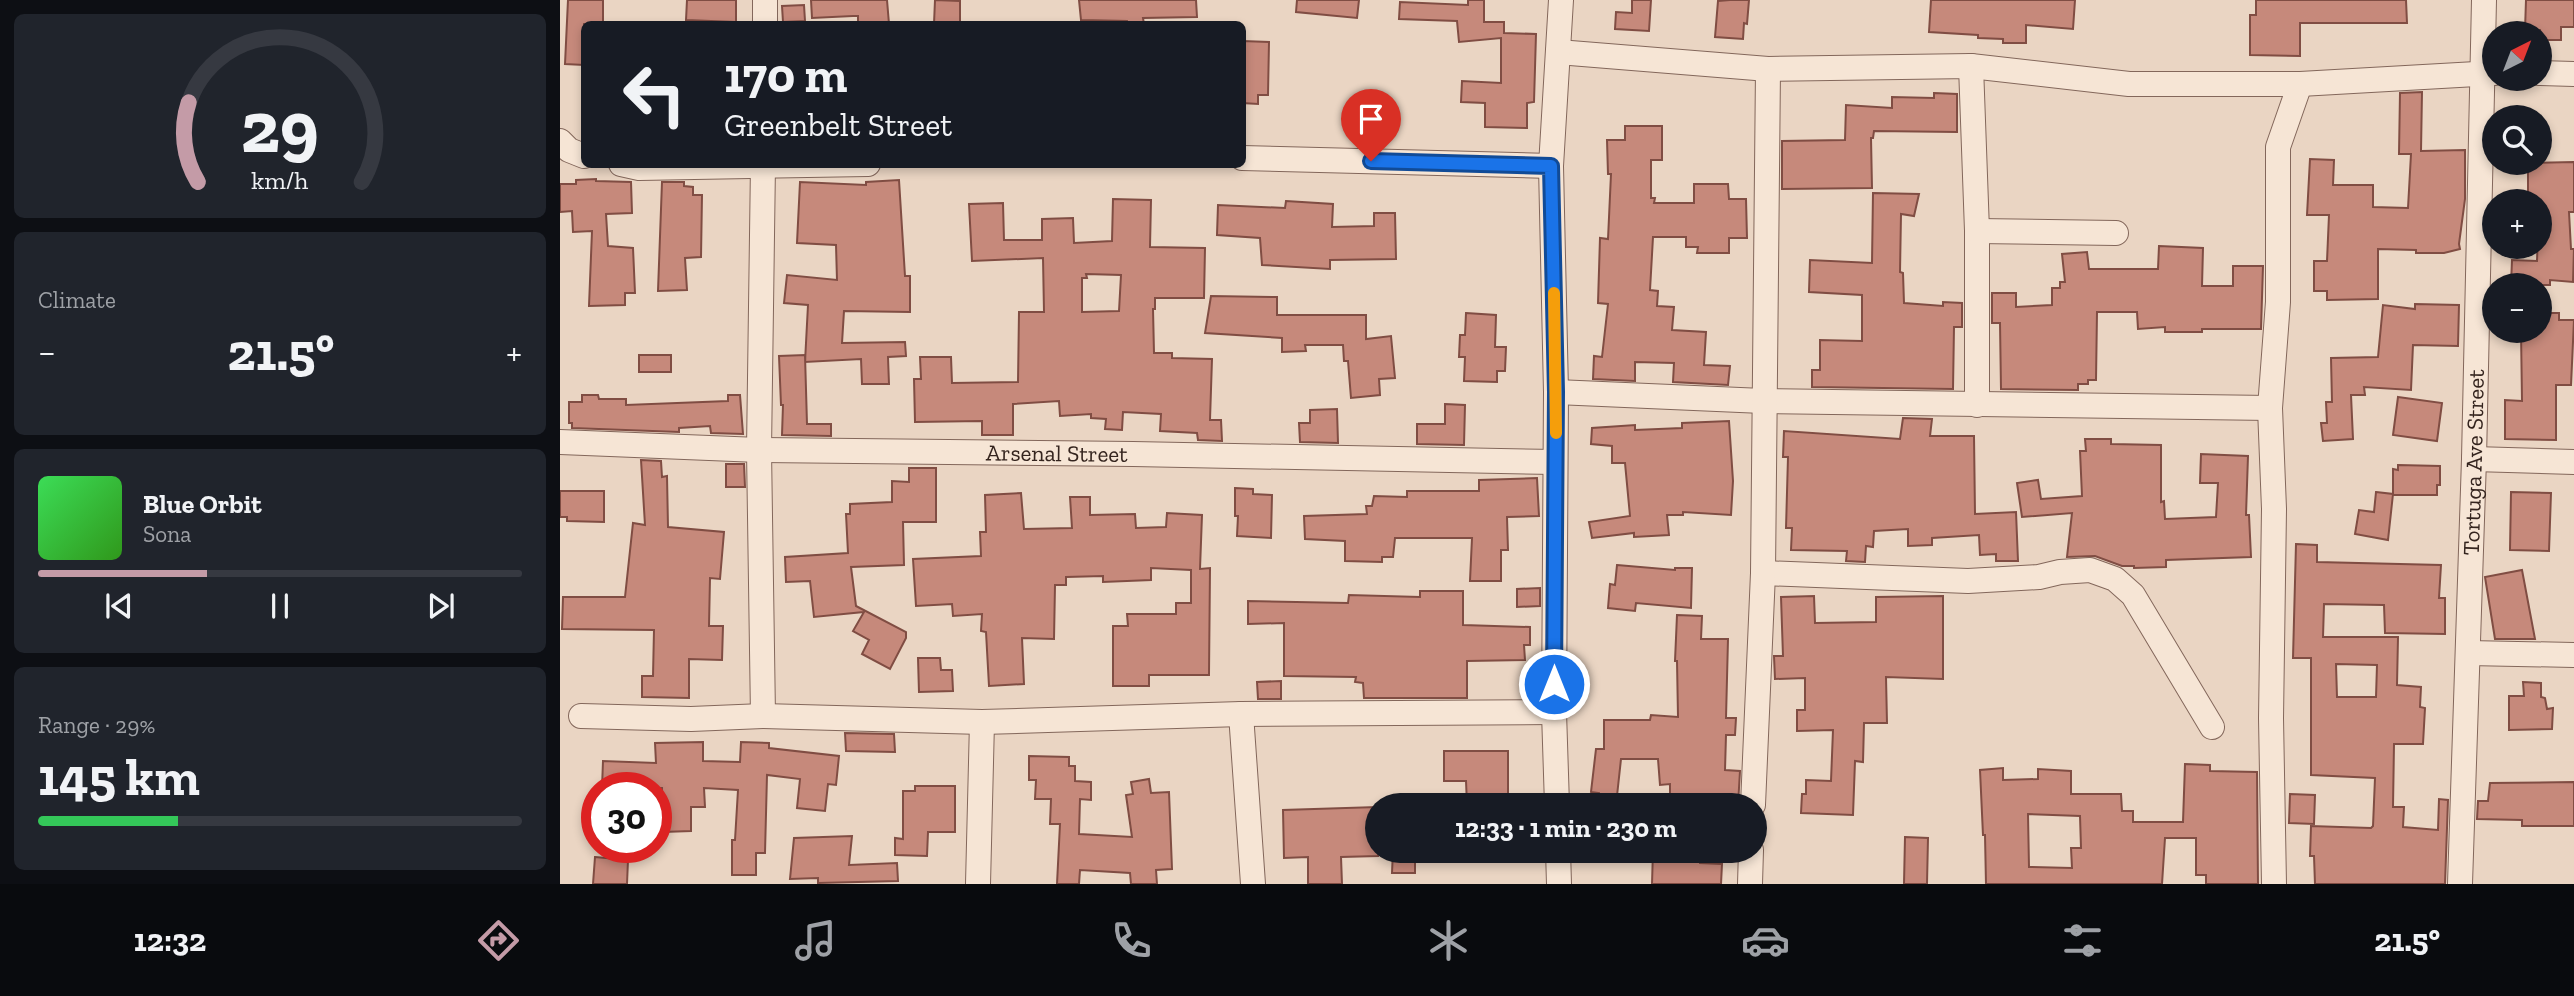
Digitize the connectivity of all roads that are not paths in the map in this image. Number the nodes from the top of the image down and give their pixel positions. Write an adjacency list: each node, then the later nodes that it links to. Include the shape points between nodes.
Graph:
1 (765, 0): 4 (street)
2 (1561, 0): 6 (street)
3 (2484, 0): 5 (street, Tortuga Ave Street)
4 (765, 21)
5 (2485, 21)
6 (1558, 52): 8 (street); 17 (street)
7 (1971, 66): 8 (street); 12 (street, via 2129,84); 19 (street)
8 (1768, 69): 22 (street)
9 (2482, 73): 12 (street)
10 (2552, 73): 11 (street)
11 (2574, 74)
12 (2300, 84): 24 (street, via 2278,147 2278,302)
13 (2487, 91): 27 (street, Tortuga Ave Street)
14 (560, 141): 15 (street)
15 (581, 155)
16 (1246, 158): 17 (street)
17 (1551, 166): 21 (street)
18 (763, 168): 26 (street)
19 (1977, 232): 20 (street); 23 (street)
20 (2116, 233)
21 (1556, 392): 22 (street); 28 (street)
22 (1763, 401): 23 (street); 30 (street)
23 (1977, 405): 24 (street)
24 (2270, 408): 47 (street)
25 (560, 442): 26 (street, Arsenal Street)
26 (759, 450): 28 (street, Arsenal Street); 36 (street)
27 (2474, 459): 29 (street); 31 (street, Tortuga Ave Street)
28 (1555, 462): 33 (street)
29 (2574, 462)
30 (1763, 573): 38 (street, via 1968,581 2076,570 2102,573 2133,595); 40 (street)
31 (2468, 653): 32 (street); 48 (street, Tortuga Ave Street)
32 (2574, 655)
33 (1554, 712): 34 (street); 39 (street)
34 (1241, 715): 37 (street); 44 (street)
35 (581, 716): 36 (street)
36 (763, 716): 37 (street)
37 (982, 722): 43 (street)
38 (2212, 727)
39 (1556, 793)
40 (1754, 793)
41 (1558, 863): 45 (street)
42 (1751, 863): 46 (street)
43 (978, 884)
44 (1253, 884)
45 (1559, 884)
46 (1750, 884)
47 (2274, 884)
48 (2460, 884)

